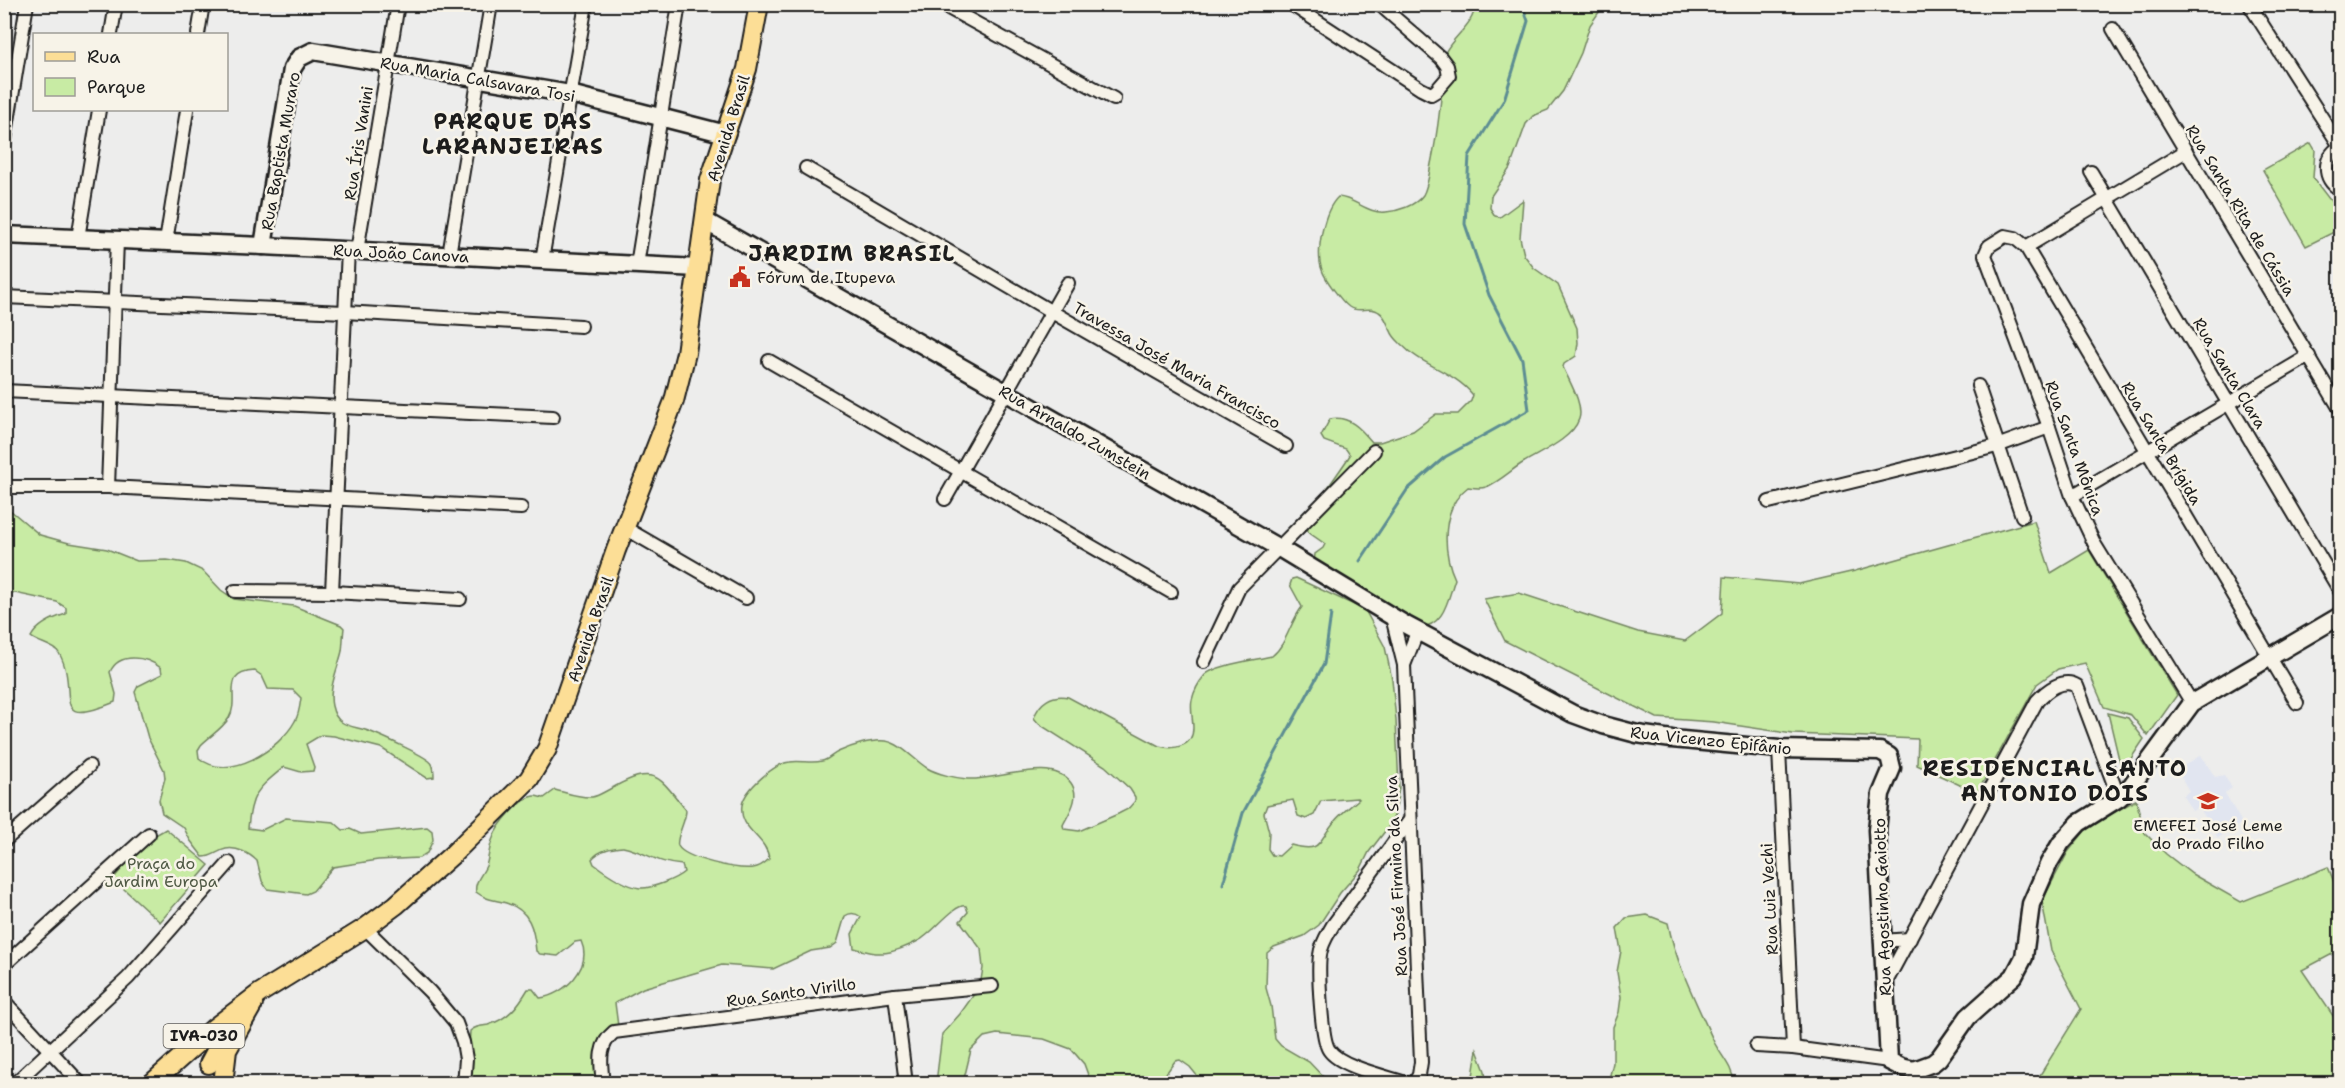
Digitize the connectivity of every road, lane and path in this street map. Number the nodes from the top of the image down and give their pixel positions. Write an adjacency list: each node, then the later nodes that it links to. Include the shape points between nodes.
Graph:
1 (27, 4): 25 (street)
2 (116, 4): 14 (street)
3 (203, 4): 15 (street)
4 (398, 4): 17 (street, Rua Íris Vanini)
5 (491, 4): 18 (street)
6 (586, 4): 19 (street)
7 (679, 4): 23 (street)
8 (759, 4): 24 (main road, Avenida Brasil, via 747,69)
9 (942, 4): 20 (street)
10 (1292, 4): 11 (street, via 1431,94 1436,91 1449,76 1447,66)
11 (1379, 4)
12 (2249, 4): 26 (street)
13 (2113, 29): 27 (street, Rua Santa Rita de Cássia)
14 (111, 33)
15 (198, 33)
16 (299, 58): 17 (street, Rua Maria Calsavara Tosi, via 313,51); 37 (street, Rua Baptista Muraro, via 292,69)
17 (388, 64): 18 (street, Rua Maria Calsavara Tosi); 39 (street, Rua Íris Vanini)
18 (478, 79): 19 (street, Rua Maria Calsavara Tosi); 40 (street)
19 (570, 94): 23 (street, Rua Maria Calsavara Tosi); 41 (street)
20 (1114, 99)
21 (99, 111): 34 (street)
22 (187, 111): 36 (street)
23 (661, 118): 24 (street, Rua Maria Calsavara Tosi); 42 (street)
24 (726, 134): 32 (main road, Avenida Brasil, via 710,180)
25 (4, 146)
26 (2340, 146): 30 (street, via 2326,166 2330,181)
27 (2186, 151): 31 (street); 50 (street, Rua Santa Rita de Cássia)
28 (806, 168): 48 (street, Travessa José Maria Francisco)
29 (2091, 172): 31 (street, Rua Santa Clara)
30 (2340, 189)
31 (2106, 199): 38 (street); 56 (street, Rua Santa Clara)
32 (705, 221): 43 (main road, Avenida Brasil); 54 (street, Rua Arnaldo Zumstein)
33 (4, 236): 34 (street, Rua João Canova)
34 (78, 238): 35 (street, Rua João Canova)
35 (117, 240): 36 (street, Rua João Canova); 46 (street)
36 (166, 242): 37 (street, Rua João Canova)
37 (263, 246): 39 (street, Rua João Canova)
38 (2026, 247): 60 (street, Rua Santa Mônica, via 2005,236 1989,246 1985,255); 64 (street, Rua Santa Brígida)
39 (352, 250): 40 (street, Rua João Canova); 47 (street, Rua Íris Vanini)
40 (449, 255): 41 (street, Rua João Canova)
41 (542, 260): 42 (street, Rua João Canova)
42 (637, 265): 43 (street, Rua João Canova)
43 (698, 268): 74 (main road, Avenida Brasil, via 686,353 674,401)
44 (1068, 283): 48 (street)
45 (4, 297): 46 (street)
46 (115, 303): 47 (street); 55 (street)
47 (345, 312): 49 (street); 57 (street, Rua Íris Vanini)
48 (1052, 312): 54 (street); 61 (street, Travessa José Maria Francisco)
49 (581, 326)
50 (2309, 356): 56 (street); 58 (street, Rua Santa Rita de Cássia)
51 (769, 361): 65 (street)
52 (1978, 386): 62 (street)
53 (4, 391): 55 (street)
54 (1006, 393): 65 (street); 75 (street, Rua Arnaldo Zumstein)
55 (111, 396): 57 (street); 67 (street)
56 (2229, 404): 64 (street); 77 (street, Rua Santa Clara)
57 (341, 406): 59 (street); 69 (street, Rua Íris Vanini)
58 (2340, 409)
59 (553, 417)
60 (2049, 427): 62 (street); 68 (street, Rua Santa Mônica)
61 (1286, 446)
62 (1998, 446): 71 (street); 73 (street)
63 (1374, 451): 75 (street)
64 (2148, 452): 68 (street); 86 (street, Rua Santa Brígida)
65 (961, 470): 70 (street); 79 (street)
66 (11, 487): 67 (street)
67 (108, 487): 69 (street)
68 (2072, 496): 89 (street, Rua Santa Mônica, via 2095,545)
69 (337, 499): 72 (street); 78 (street, Rua Íris Vanini)
70 (945, 499)
71 (1769, 501)
72 (521, 508)
73 (2022, 516)
74 (625, 528): 80 (street); 99 (main road, Avenida Brasil, via 551,740 529,779 445,861)
75 (1278, 548): 83 (street, Rua Arnaldo Zumstein); 87 (street, via 1239,588)
76 (235, 591): 78 (street)
77 (2340, 591)
78 (332, 592): 81 (street)
79 (1171, 592)
80 (746, 598)
81 (460, 599)
82 (2340, 616): 86 (street)
83 (1392, 617): 84 (street, Rua Arnaldo Zumstein); 88 (street, Rua José Firmino da Silva)
84 (1418, 630): 85 (street, Rua Arnaldo Zumstein); 88 (street, Rua José Firmino da Silva)
85 (1445, 644): 91 (street, Rua Vicenzo Epifânio, via 1563,709 1603,725 1637,734)
86 (2271, 657): 89 (street); 90 (street, Rua Santa Brígida)
87 (1204, 662)
88 (1404, 665): 95 (street, Rua José Firmino da Silva)
89 (2192, 703): 94 (street)
90 (2297, 703)
91 (1779, 749): 92 (street, Rua Vicenzo Epifânio, via 1880,751); 110 (street, Rua Luiz Vechi)
92 (1889, 756): 101 (street, Rua Agostinho Gaiotto, via 1892,768 1881,794 1877,830)
93 (89, 766): 97 (street)
94 (2119, 798): 100 (street, via 2078,686 2073,683 2048,688 2037,701); 111 (street, via 2079,823 2049,863 2031,904 2024,957 2014,976 1968,1017 1939,1058 1914,1070)
95 (1410, 820): 121 (street, via 1333,925 1320,955 1323,1034 1328,1050 1340,1060); 122 (street, Rua José Firmino da Silva, via 1421,1062)
96 (149, 834): 102 (street)
97 (4, 841)
98 (229, 863): 109 (street, via 128,978)
99 (365, 928): 105 (main road, Avenida Brasil); 118 (street, via 456,1023 466,1059)
100 (1910, 939): 101 (street); 104 (street)
101 (1882, 940): 104 (street, Rua Agostinho Gaiotto)
102 (4, 965)
103 (992, 986): 106 (street, Rua Santo Virillo)
104 (1884, 988): 111 (street, Rua Agostinho Gaiotto)
105 (260, 993): 112 (main road, Avenida Brasil / IVA-030); 113 (main road, via 228,1029); 114 (main road, via 232,1039 224,1062)
106 (895, 995): 119 (street, Rua Santo Virillo, via 614,1032 602,1046); 120 (street)
107 (4, 1001): 109 (street)
108 (1756, 1046): 110 (street)
109 (50, 1048): 115 (street); 116 (street)
110 (1793, 1048): 111 (street)
111 (1889, 1060)
112 (175, 1063): 113 (main road, via 189,1059); 117 (main road, Avenida Brasil / IVA-030)
113 (209, 1064): 114 (main road)
114 (223, 1081)
115 (14, 1083)
116 (81, 1083)
117 (151, 1083)
118 (464, 1083)
119 (603, 1083)
120 (906, 1083)
121 (1409, 1083)
122 (1414, 1083)

